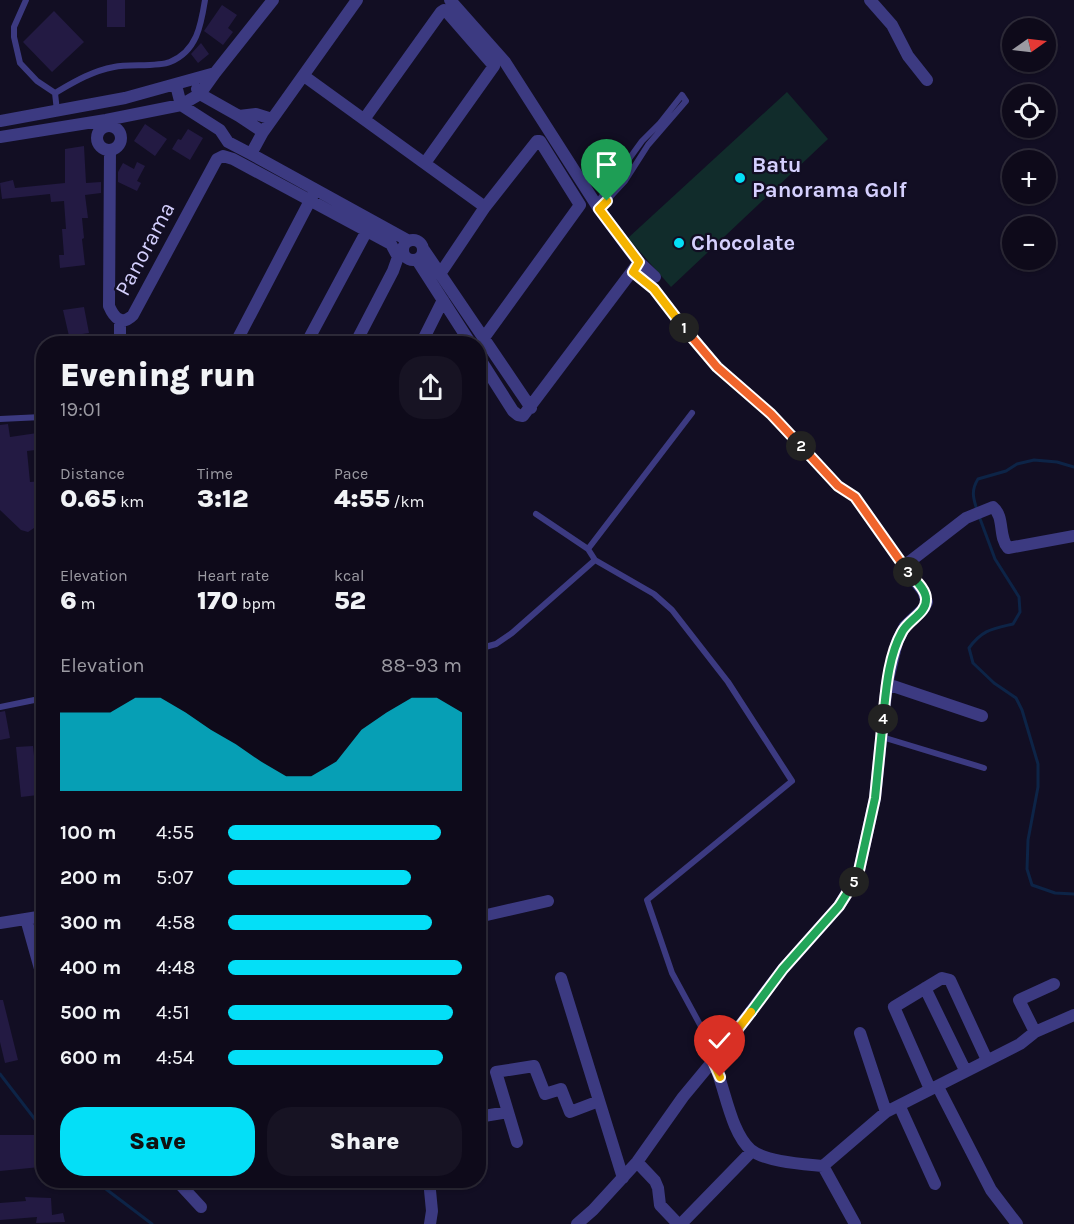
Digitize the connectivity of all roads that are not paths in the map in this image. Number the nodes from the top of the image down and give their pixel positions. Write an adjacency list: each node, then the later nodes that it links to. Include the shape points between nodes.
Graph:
1 (26, 0): 12 (lane, via 14,27 20,63)
2 (206, 0): 12 (lane, via 197,38 170,62 108,68 88,74)
3 (273, 0): 7 (street)
4 (357, 0): 8 (street)
5 (450, 0): 33 (street, via 505,62)
6 (870, 0): 10 (street, via 892,25 908,56)
7 (215, 73): 9 (street); 13 (street)
8 (304, 76): 19 (street); 20 (street)
9 (192, 80): 11 (street); 13 (street)
10 (927, 80)
11 (176, 85): 14 (street); 16 (street)
12 (55, 93): 17 (lane)
13 (200, 94): 16 (street); 18 (street)
14 (111, 101): 15 (street); 22 (street)
15 (96, 104): 17 (street); 23 (street)
16 (181, 105): 22 (street); 26 (street, via 220,130)
17 (57, 111): 21 (street)
18 (239, 116): 20 (street, via 256,114); 24 (street)
19 (365, 118): 30 (street); 30 (street, via 441,12 447,12 494,66)
20 (272, 119): 24 (street)
21 (0, 121)
22 (115, 124): 23 (street); 27 (street, Panorama, via 121,137 118,146)
23 (100, 126): 25 (street, via 83,124); 27 (street, Panorama, via 99,143)
24 (263, 132): 28 (street)
25 (0, 137)
26 (228, 142): 28 (street); 29 (street, Panorama)
27 (110, 150): 41 (street, Panorama, via 109,306)
28 (251, 154): 31 (street)
29 (217, 159): 32 (street, via 233,159); 41 (street, Panorama, via 133,315)
30 (425, 163): 34 (street)
31 (317, 189): 32 (street); 35 (street)
32 (310, 201): 35 (street); 43 (street)
33 (598, 206): 33 (lane, via 642,141 682,95 686,101 648,145 625,181); 37 (street)
34 (485, 207): 38 (street); 49 (street, via 538,141 580,203)
35 (370, 225): 36 (street); 36 (street, via 410,241 403,251); 44 (street)
36 (411, 256): 38 (street); 40 (street); 45 (street, via 393,271)
37 (636, 267): 39 (street); 52 (street)
38 (440, 274): 48 (street)
39 (655, 277)
40 (443, 300): 46 (street); 47 (street)
41 (120, 321): 42 (street)
42 (120, 336)
43 (239, 336)
44 (310, 336)
45 (359, 336)
46 (425, 336)
47 (466, 336)
48 (478, 336)
49 (486, 336)
50 (486, 347): 52 (street)
51 (486, 369): 52 (street, via 513,411 523,416)
52 (531, 408)
53 (692, 413): 58 (lane)
54 (36, 417): 55 (lane)
55 (0, 419)
56 (536, 514): 58 (lane)
57 (1074, 536): 61 (street, via 1008,549 993,507 966,518 904,566 927,602 900,634)
58 (588, 549): 59 (lane)
59 (595, 560): 60 (lane, via 512,633); 79 (lane, via 654,594 672,610 728,682 792,782 647,900 672,973)
60 (486, 647)
61 (887, 684): 64 (street); 65 (street)
62 (36, 700): 63 (lane)
63 (0, 707)
64 (982, 716)
65 (881, 737): 66 (lane); 79 (street, via 875,798 858,875 839,906 783,969)
66 (984, 768)
67 (548, 901): 68 (street)
68 (486, 916)
69 (36, 917): 70 (street)
70 (26, 919): 71 (street); 72 (street)
71 (0, 923)
72 (36, 955)
73 (561, 978): 83 (street)
74 (1054, 984): 77 (street, via 1019,1000)
75 (925, 988): 80 (street, via 942,978 950,980); 81 (street); 82 (street, via 896,1004 894,1010)
76 (1074, 1015): 77 (street)
77 (1035, 1032): 80 (street)
78 (860, 1033): 86 (street)
79 (715, 1059): 89 (street, via 737,1129); 90 (street, via 683,1096)
80 (987, 1060): 81 (street)
81 (965, 1070): 82 (street)
82 (934, 1088): 84 (street); 101 (street, via 991,1190)
83 (599, 1101): 85 (street, via 570,1112 561,1089 545,1094 534,1066 496,1072); 92 (street)
84 (900, 1107): 86 (street); 93 (street)
85 (508, 1112): 87 (street); 88 (street)
86 (886, 1112): 91 (street)
87 (486, 1116)
88 (517, 1142)
89 (752, 1151): 91 (street, via 785,1162); 99 (street)
90 (637, 1162): 92 (street); 99 (street, via 655,1182 660,1205)
91 (823, 1166): 100 (street)
92 (623, 1178): 98 (street)
93 (935, 1184)
94 (183, 1188): 96 (street)
95 (430, 1188): 97 (street)
96 (201, 1207)
97 (430, 1224)
98 (577, 1224)
99 (678, 1224)
100 (855, 1224)
101 (1017, 1224)

